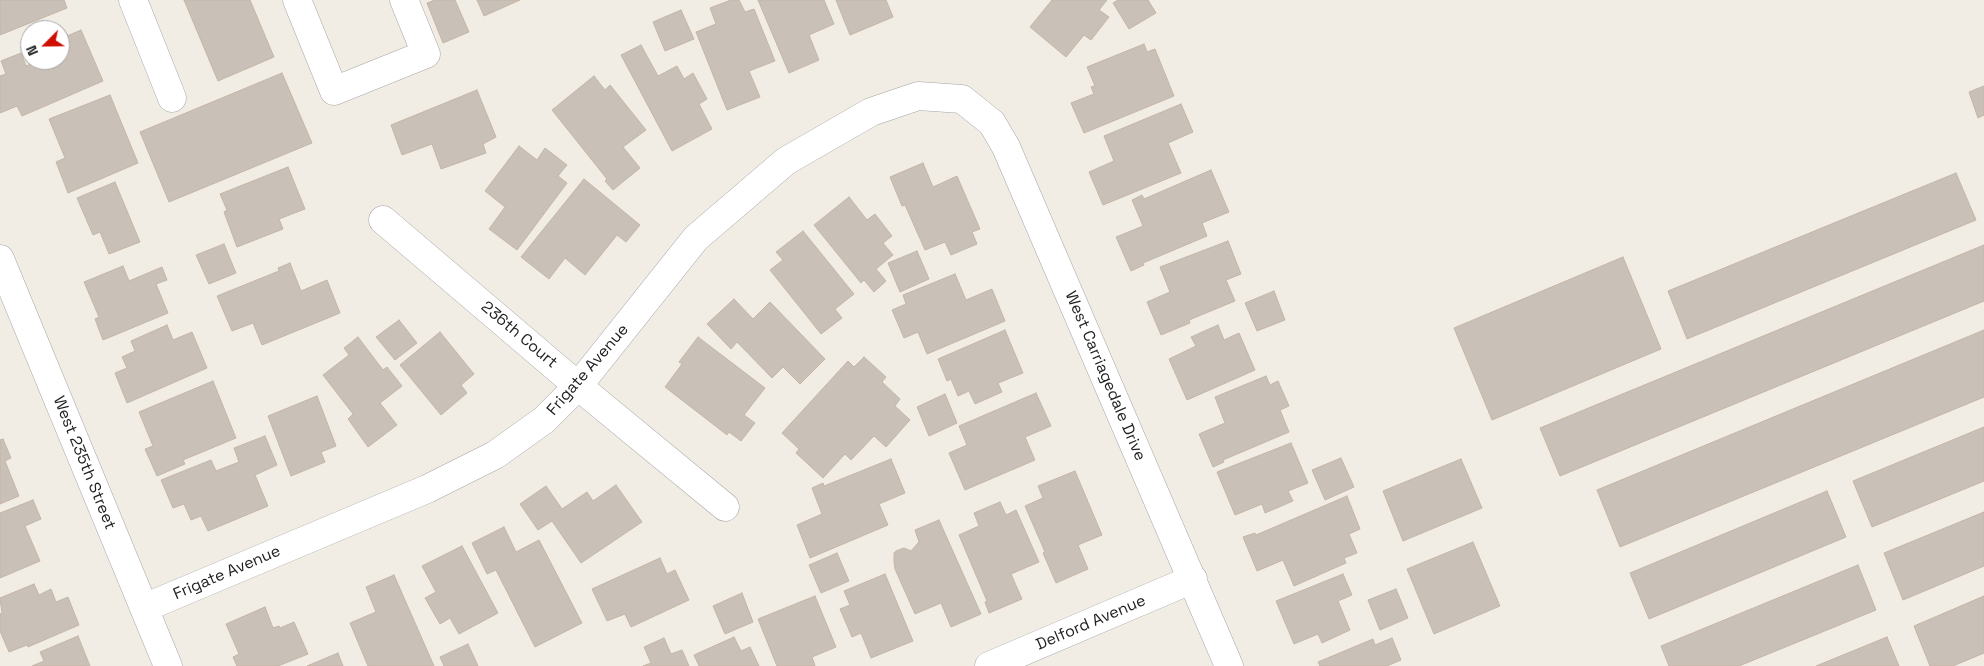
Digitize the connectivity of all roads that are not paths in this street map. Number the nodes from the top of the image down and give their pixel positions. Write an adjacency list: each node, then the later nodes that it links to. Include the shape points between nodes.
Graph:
1 (133, 0): 4 (street)
2 (297, 0): 3 (street, via 334,91 426,54)
3 (404, 0)
4 (172, 98)
5 (962, 99): 8 (street, Frigate Avenue, via 918,96 871,112 786,161 696,238); 10 (street, West Carriagedale Drive, via 992,123 1006,147)
6 (383, 220): 8 (street, 236th Court)
7 (0, 259): 11 (street, West 235th Street)
8 (578, 386): 9 (street, 236th Court); 11 (street, Frigate Avenue, via 544,420 495,455 427,489)
9 (725, 507)
10 (1193, 579): 13 (street, Delford Avenue); 14 (street, West Carriagedale Drive)
11 (144, 608): 12 (street, West 235th Street)
12 (168, 666)
13 (989, 666)
14 (1228, 666)

